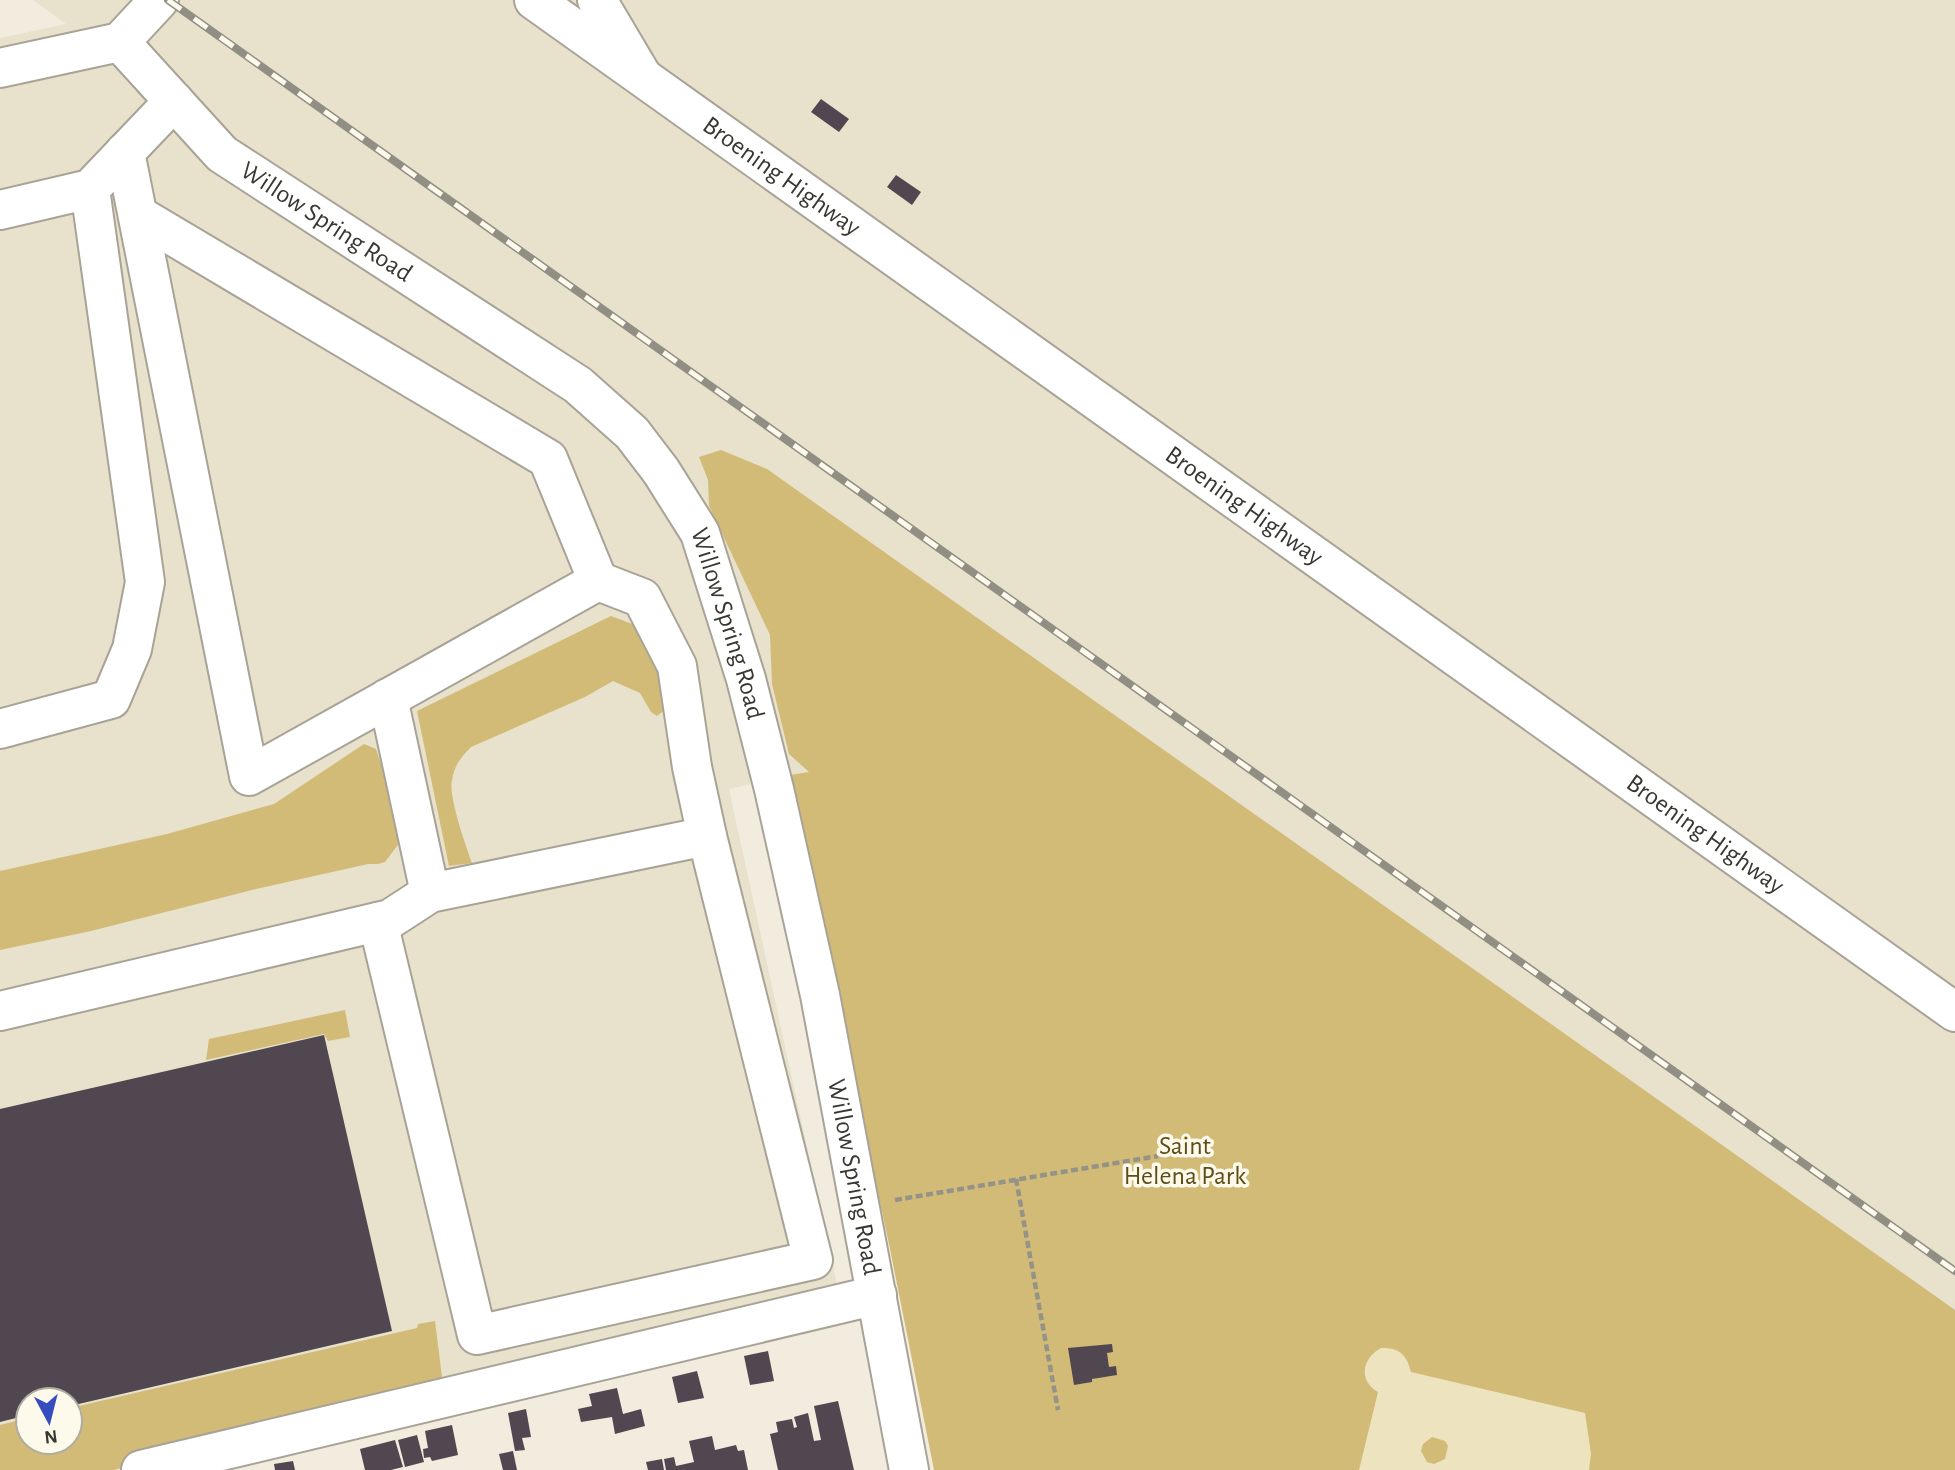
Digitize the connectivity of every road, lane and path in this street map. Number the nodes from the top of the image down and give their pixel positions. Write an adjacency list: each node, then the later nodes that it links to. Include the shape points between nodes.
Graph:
1 (159, 0): 4 (street)
2 (534, 0): 6 (street, Broening Highway)
3 (597, 0): 6 (street)
4 (120, 42): 5 (street); 7 (street, Willow Spring Road)
5 (0, 68)
6 (642, 76): 19 (street, Broening Highway)
7 (174, 101): 8 (street); 22 (street, Willow Spring Road, via 222,153 578,384 632,433 700,533 746,679 774,789 820,995)
8 (125, 152): 9 (street); 11 (street)
9 (90, 189): 10 (street); 14 (street, via 145,582 132,649 111,699)
10 (0, 210)
11 (138, 215): 12 (street, via 548,459); 13 (street, via 249,776)
12 (598, 581): 13 (street); 15 (street, via 642,598 677,666)
13 (388, 698): 16 (street)
14 (0, 729)
15 (707, 836): 16 (street); 17 (street, via 813,1260 477,1335)
16 (430, 893): 17 (street)
17 (378, 922): 18 (street)
18 (0, 1011)
19 (1955, 1012)
20 (1158, 1156): 21 (path)
21 (1016, 1180): 22 (path, via 884,1202 880,1188); 24 (path)
22 (856, 1192): 23 (street, Willow Spring Road)
23 (877, 1295): 25 (street); 26 (street, Willow Spring Road)
24 (1058, 1410)
25 (141, 1470)
26 (909, 1470)

